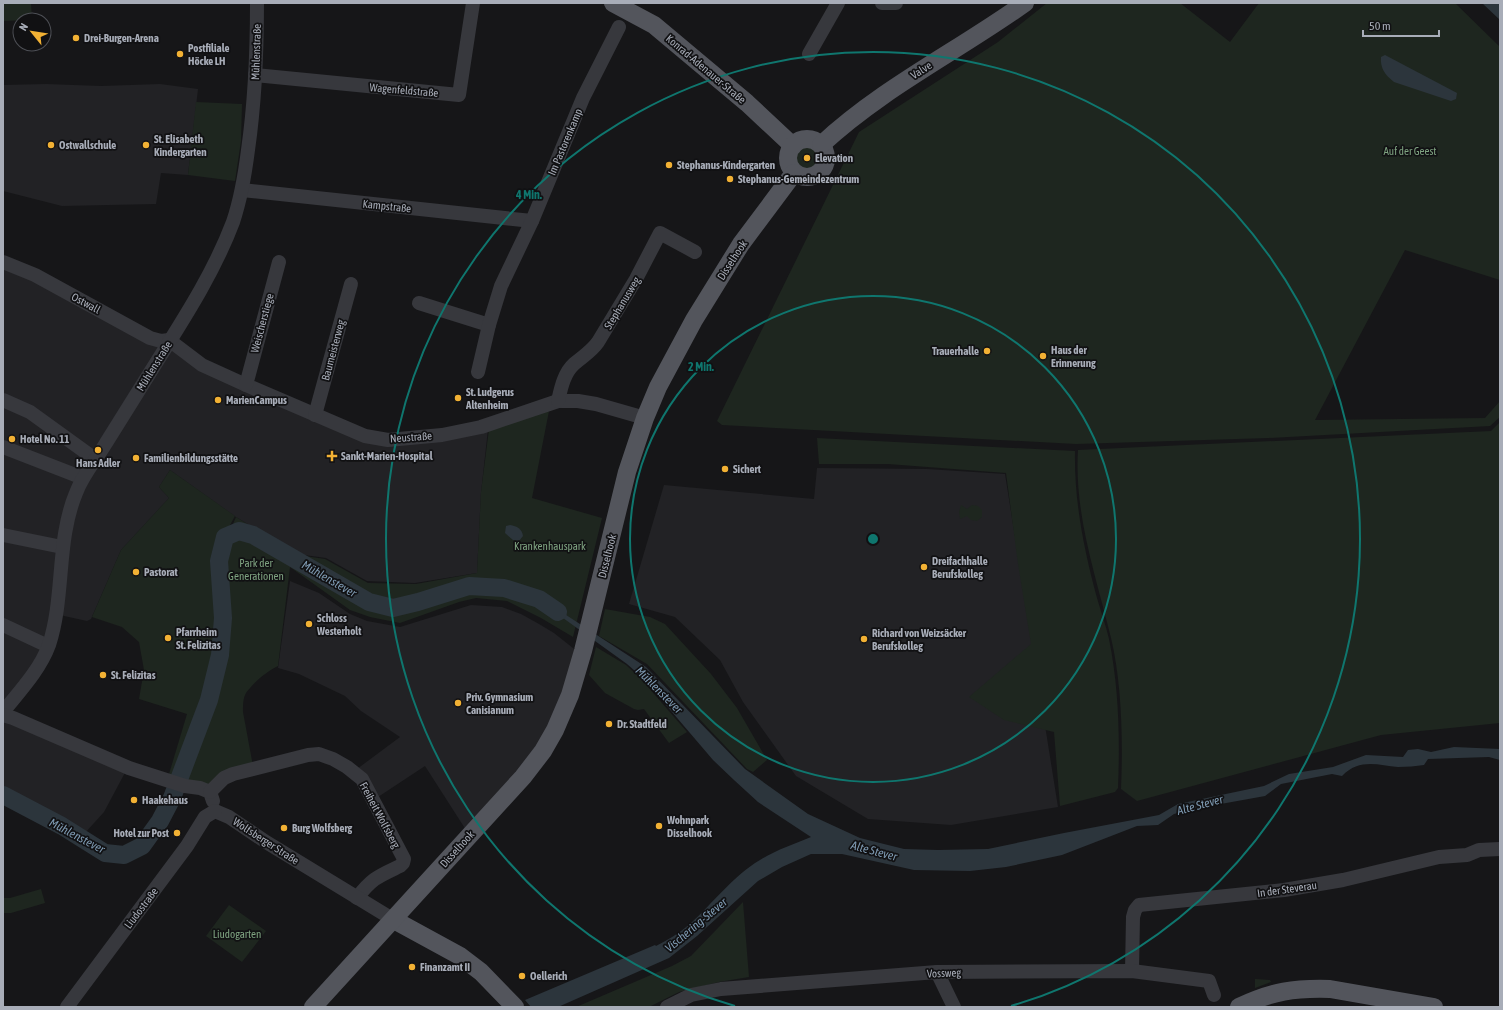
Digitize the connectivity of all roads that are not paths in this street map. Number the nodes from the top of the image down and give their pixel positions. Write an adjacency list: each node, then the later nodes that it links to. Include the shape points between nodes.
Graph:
1 (257, 3): 10 (street, Mühlenstraße)
2 (473, 3): 10 (street, Wagenfeldstraße, via 459,95)
3 (613, 3): 12 (main road, Konrad-Adenauer-Straße, via 654,25 747,103)
4 (838, 3): 9 (street)
5 (882, 3): 6 (street)
6 (896, 3)
7 (1025, 3): 11 (main road, Valve, via 877,99)
8 (619, 27): 15 (street, Im Pastorenkamp, via 583,98)
9 (809, 54)
10 (255, 75): 14 (street, Mühlenstraße, via 251,131)
11 (821, 145): 12 (main road, via 816,141 804,139); 13 (main road, via 827,156 821,172 808,178)
12 (793, 146): 13 (main road, via 788,163)
13 (794, 173): 28 (main road, Disselhook, via 742,244 694,320 658,387)
14 (242, 190): 15 (street, Kampstraße); 22 (street, Mühlenstraße, via 233,222 212,266)
15 (532, 221): 21 (street, Im Pastorenkamp, via 501,286)
16 (695, 252): 26 (street, Stephanusweg, via 660,233 598,342 568,370)
17 (3, 262): 22 (street, Ostwall, via 35,275 150,338)
18 (279, 262): 24 (street, Weischerstiege)
19 (352, 284): 27 (street, Baumeisterweg)
20 (419, 303): 21 (street)
21 (489, 325): 23 (street, Im Pastorenkamp)
22 (169, 340): 24 (street, Neustraße, via 202,365); 30 (street, Mühlenstraße)
23 (478, 372)
24 (246, 385): 27 (street, Neustraße)
25 (3, 400): 30 (street, via 30,412)
26 (558, 401): 27 (street, Neustraße, via 490,425 442,435 388,440 366,436); 28 (street, Neustraße, via 596,404)
27 (315, 415)
28 (645, 418): 42 (main road, Disselhook, via 627,472 586,640 570,695 557,724 543,751 523,777)
29 (3, 449): 31 (street)
30 (95, 459): 31 (street, Mühlenstraße)
31 (83, 478): 33 (street, Mühlenstraße, via 75,494)
32 (3, 535): 33 (street)
33 (62, 547): 35 (street, Mühlenstraße, via 56,614)
34 (3, 625): 35 (street)
35 (48, 646): 36 (street, Mühlenstraße, via 37,667)
36 (3, 712)
37 (3, 716): 38 (street, via 129,768)
38 (210, 792): 39 (street); 41 (street, Freiheit Wolfsberg, via 224,778 233,774 308,754 319,754 333,759 354,773 362,779 404,859 400,866 367,884)
39 (215, 811): 41 (street, Wolfsberger Straße, via 229,817); 47 (street, Liudostraße, via 205,817 187,846)
40 (1500, 850): 43 (street, In der Steverau, via 1479,850 1467,855 1439,857 1343,880 1284,890 1139,905 1133,916)
41 (357, 898): 42 (street, Wolfsberger Straße)
42 (394, 920): 46 (main road, Wolfsberger Straße, via 460,956 481,972); 48 (main road, Disselhook)
43 (1132, 971): 44 (street, Vossweg); 45 (street, Vossweg, via 1209,981)
44 (937, 972): 49 (street, Vossweg, via 721,990 691,995); 50 (street)
45 (1214, 995)
46 (511, 1003)
47 (67, 1007)
48 (313, 1007)
49 (667, 1007)
50 (954, 1007)
51 (1239, 1007): 52 (main road, via 1281,991 1310,988 1330,989)
52 (1434, 1007)

